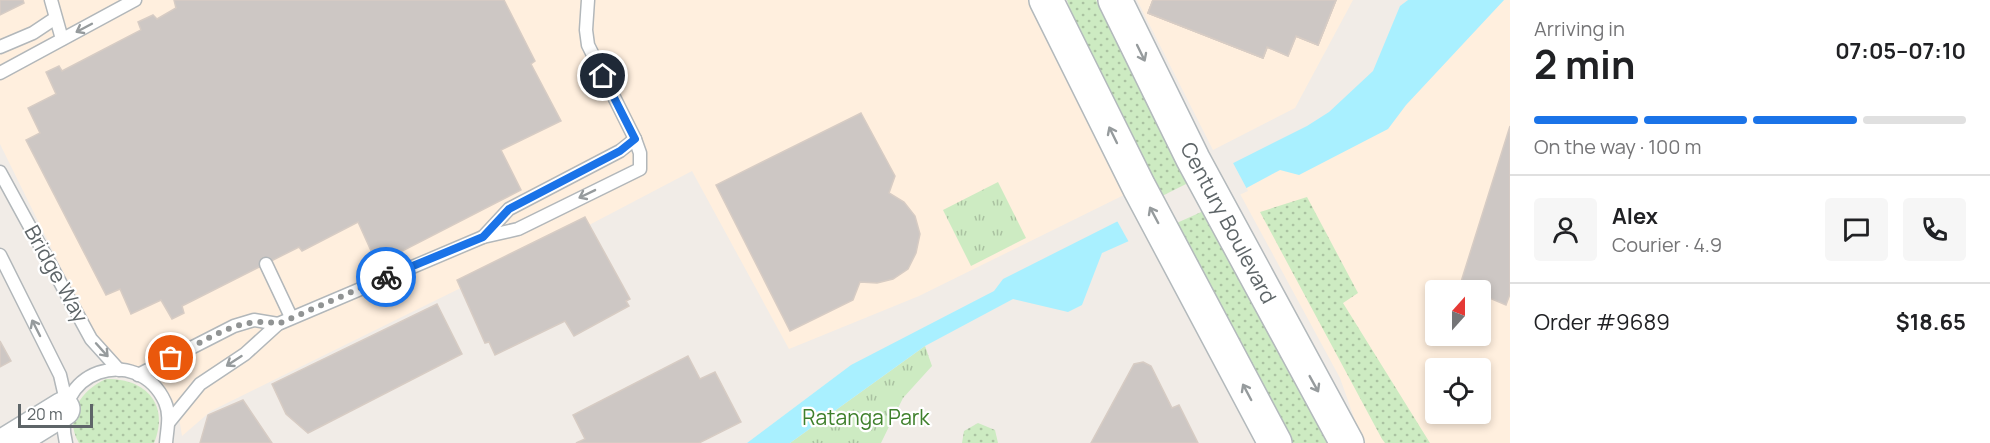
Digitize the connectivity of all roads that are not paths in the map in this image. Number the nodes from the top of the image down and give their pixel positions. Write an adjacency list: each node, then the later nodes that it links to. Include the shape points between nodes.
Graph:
1 (51, 0): 6 (lane)
2 (135, 0): 7 (lane, one-way to 7)
3 (588, 0): 10 (lane, via 588,45)
4 (1046, 0): 24 (main road, one-way to 4, via 1139,188)
5 (1115, 0): 25 (main road, Century Boulevard, one-way to 25, via 1192,159)
6 (54, 19): 7 (lane); 8 (lane)
7 (62, 39): 9 (lane)
8 (0, 47)
9 (0, 73)
10 (635, 139): 12 (lane, via 620,151 509,209); 12 (lane, one-way to 12, via 640,169 518,229)
11 (0, 172): 17 (lane, Bridge Way, one-way to 17, via 91,339)
12 (483, 237): 15 (lane)
13 (0, 255): 19 (lane, Bridge Way, one-way to 13, via 60,375)
14 (266, 264): 15 (lane)
15 (291, 317): 16 (lane)
16 (278, 324): 18 (lane, via 263,320 234,326); 20 (lane, one-way to 20, via 245,354 200,384)
17 (119, 370): 18 (lane); 19 (lane, via 87,377 75,387)
18 (138, 375): 20 (lane, via 154,386 165,402)
19 (65, 405): 22 (main road); 23 (lane, Bridge Way, via 62,426)
20 (169, 422): 21 (lane)
21 (165, 442)
22 (8, 443)
23 (66, 443)
24 (1275, 443)
25 (1347, 443)

